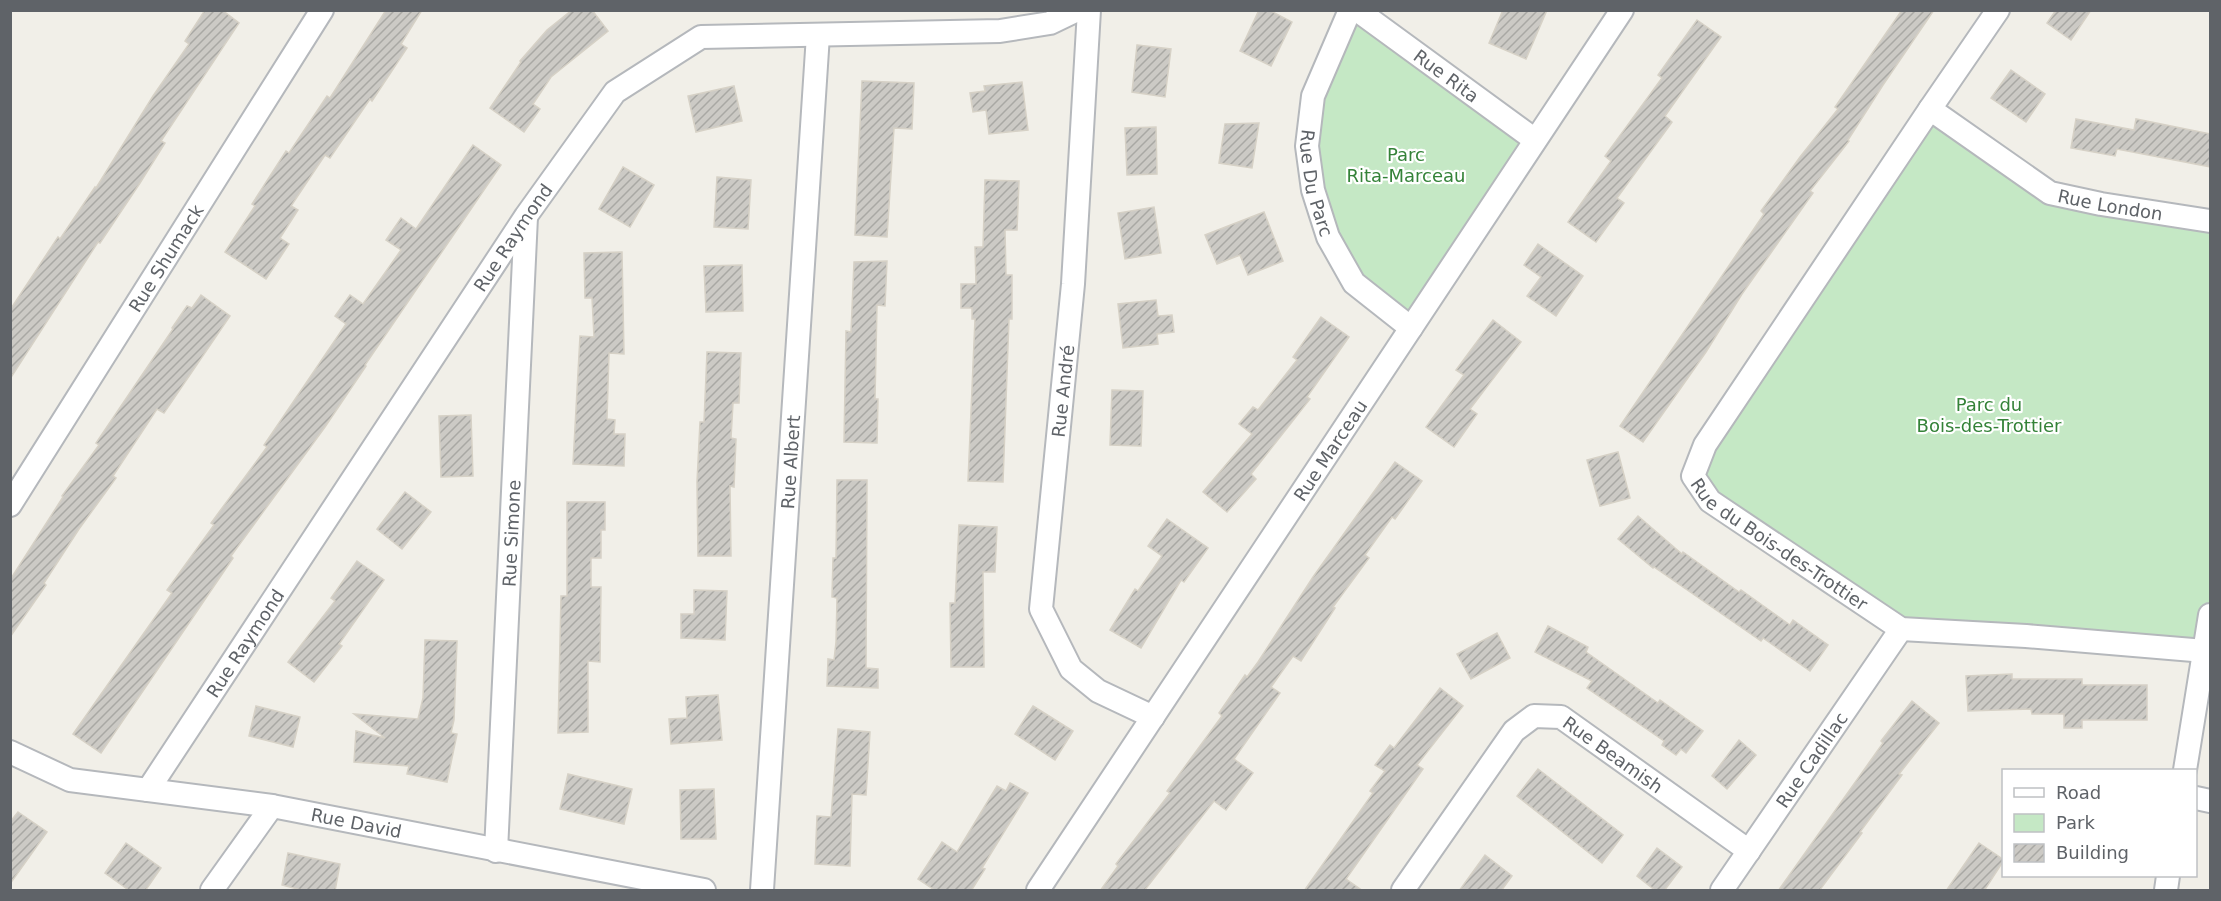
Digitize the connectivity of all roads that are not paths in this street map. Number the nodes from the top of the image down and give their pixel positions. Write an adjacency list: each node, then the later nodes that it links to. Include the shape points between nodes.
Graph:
1 (322, 10): 14 (street, Rue Shumack)
2 (1077, 10): 8 (street, Rue Raymond, via 1050,23 1000,31)
3 (1089, 10): 18 (street, Rue André, via 1073,284 1041,609 1071,669 1098,691)
4 (1350, 10): 13 (street, Rue Du Parc, via 1313,96 1307,146 1313,190 1328,237 1354,283)
5 (1357, 10): 10 (street, Rue Rita)
6 (1622, 10): 10 (street, Rue Marceau)
7 (1998, 10): 9 (street, Rue du Bois-des-Trottier)
8 (818, 35): 11 (street, Rue Raymond, via 701,37 615,92); 27 (street, Rue Albert)
9 (1930, 109): 12 (street, Rue London, via 2050,193); 16 (street, Rue du Bois-des-Trottier, via 1705,445 1693,476 1710,501)
10 (1535, 140): 13 (street, Rue Marceau)
11 (526, 216): 21 (street, Rue Raymond); 23 (street, Rue Simone)
12 (2211, 222)
13 (1412, 328): 18 (street, Rue Marceau)
14 (10, 505)
15 (2211, 615): 17 (street)
16 (1901, 628): 17 (street, Rue du Bois-des-Trottier); 24 (street, Rue Cadillac)
17 (2205, 651): 20 (street)
18 (1153, 717): 28 (street, Rue Marceau)
19 (10, 752): 21 (street, Rue David, via 70,780)
20 (2185, 769)
21 (148, 790): 22 (street, Rue David)
22 (272, 806): 23 (street, Rue David); 25 (street)
23 (496, 851): 26 (street, Rue David)
24 (1749, 851): 29 (street, Rue Beamish, via 1561,717 1534,716 1514,731); 30 (street, Rue Cadillac)
25 (212, 891)
26 (704, 891)
27 (762, 891)
28 (1038, 891)
29 (1404, 891)
30 (1722, 891)

